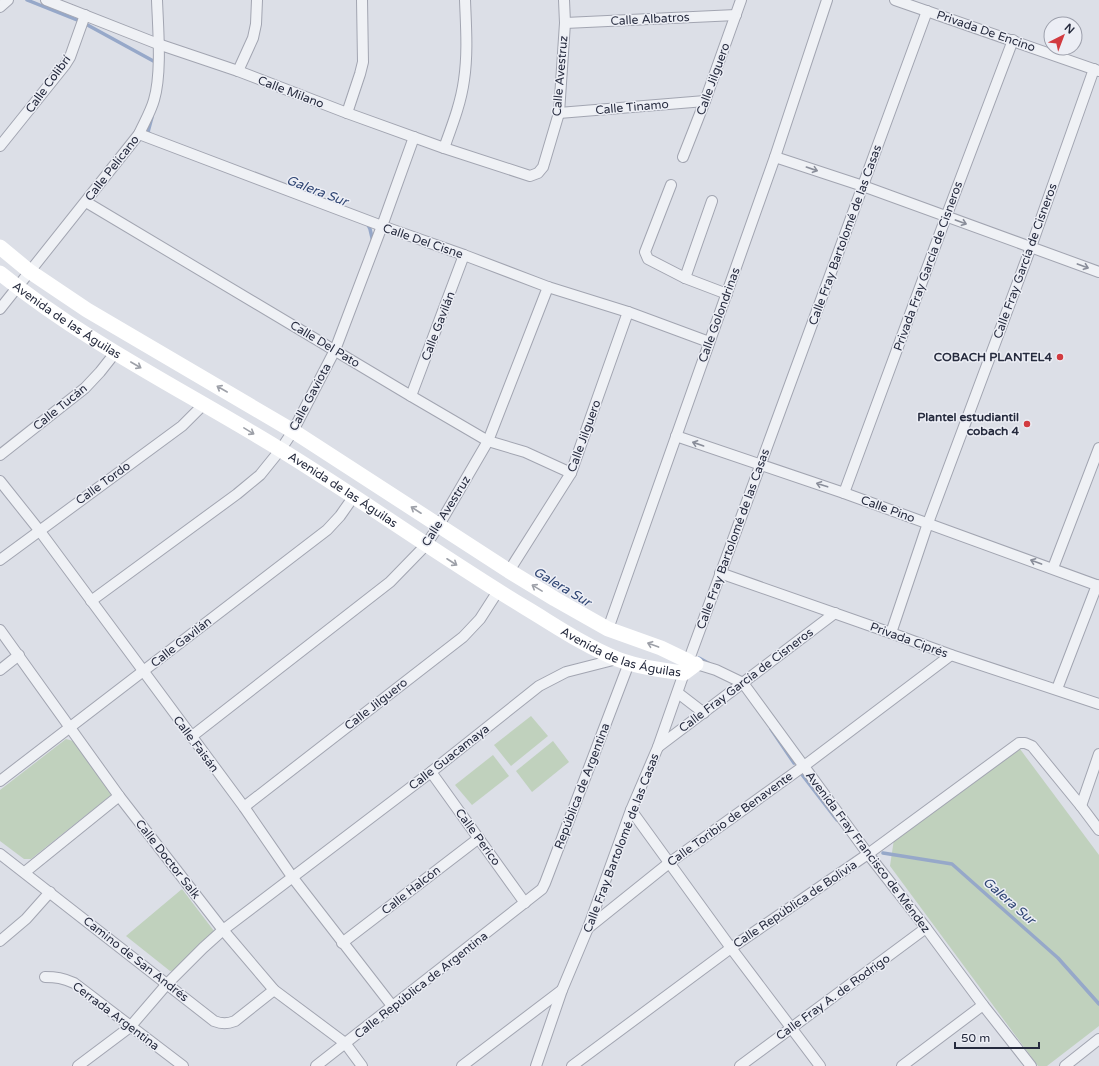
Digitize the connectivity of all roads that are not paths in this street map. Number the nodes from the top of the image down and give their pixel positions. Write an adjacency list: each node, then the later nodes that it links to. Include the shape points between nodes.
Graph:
1 (8, 0): 11 (street)
2 (46, 0): 13 (street, Calle Milano)
3 (157, 0): 17 (street, Calle Pelícano)
4 (257, 0): 19 (street, via 253,38)
5 (362, 0): 21 (street, via 363,62)
6 (466, 0): 26 (street, via 467,52 464,81)
7 (564, 0): 15 (street, Calle Avestruz)
8 (741, 0): 14 (street, Calle Jilguero)
9 (827, 0): 27 (street, Calle Golondrinas)
10 (895, 0): 12 (street, Privada De Encino)
11 (0, 7)
12 (927, 11): 16 (street, Privada De Encino); 31 (street, Calle Fray Bartolomé de las Casas)
13 (85, 15): 17 (street, Calle Milano); 25 (street, Calle Colibrí, via 65,65)
14 (736, 15): 15 (street, Calle Albatros); 20 (street, Calle Jilguero)
15 (565, 23): 22 (street, Calle Avestruz)
16 (1012, 40): 18 (street, Privada De Encino); 34 (street, Privada Fray García de Cisneros)
17 (158, 44): 19 (street, Calle Milano); 23 (street, Calle Pelícano, via 156,93)
18 (1096, 70): 37 (street, Calle Fray García de Cisneros)
19 (238, 71): 21 (street, Calle Milano)
20 (705, 101): 22 (street, Calle Tinamo); 28 (street, Calle Jilguero)
21 (347, 113): 24 (street, Calle Milano)
22 (559, 113): 29 (street, Calle Avestruz, via 543,167)
23 (139, 134): 33 (street, Calle Pelícano); 35 (street, Calle Del Cisne)
24 (414, 137): 26 (street, Calle Milano); 35 (street, Calle Gaviota)
25 (0, 146)
26 (444, 148): 29 (street, Calle Milano, via 526,176)
27 (775, 156): 31 (street, one-way to 31); 45 (street, Calle Golondrinas)
28 (683, 157)
29 (538, 172)
30 (671, 184): 42 (street, via 645,252 648,259)
31 (862, 186): 34 (street); 59 (street, Calle Fray Bartolomé de las Casas)
32 (712, 201): 42 (street)
33 (86, 202): 39 (street, Calle Pelícano); 49 (street, Calle Del Pato)
34 (946, 217): 37 (street, one-way to 37); 62 (street, Privada Fray García de Cisneros)
35 (382, 226): 38 (street, Calle Del Cisne); 49 (street, Calle Gaviota)
36 (0, 247): 39 (street, Avenida de las Águilas)
37 (1030, 247): 40 (street, one-way to 40); 64 (street, Calle Fray García de Cisneros)
38 (464, 255): 44 (street, Calle Del Cisne); 51 (street, Calle Gavilán)
39 (29, 271): 43 (street, Calle Pelícano); 53 (street, Avenida de las Águilas, one-way to 39, via 87,310)
40 (1099, 272)
41 (0, 273): 43 (street, Avenida de las Águilas)
42 (685, 278): 45 (street)
43 (17, 286): 46 (street, Calle Pelícano); 50 (street, Avenida de las Águilas)
44 (548, 287): 47 (street, Calle Del Cisne); 55 (street, Calle Avestruz)
45 (727, 294): 48 (street, Calle Golondrinas)
46 (0, 309)
47 (628, 312): 48 (street, Calle Del Cisne); 60 (street, Calle Jilguero)
48 (709, 342): 54 (street, Calle Golondrinas)
49 (334, 350): 51 (street, Calle Del Pato); 53 (street, Calle Gaviota)
50 (115, 353): 52 (street, Avenida de las Águilas, one-way to 52); 58 (street, Calle Tucán, via 85,388)
51 (411, 396): 55 (street, Calle Del Pato)
52 (204, 404): 57 (street, Avenida de las Águilas, one-way to 57); 66 (street, Calle Tordo, via 182,426)
53 (293, 431): 57 (street, Calle Gaviota); 65 (street, Avenida de las Águilas, one-way to 53)
54 (676, 436): 59 (street, Calle Pino, one-way to 54); 76 (street, Calle Golondrinas)
55 (488, 441): 60 (street, Calle Del Pato, via 525,452); 65 (street, Calle Avestruz)
56 (1099, 448): 69 (street)
57 (280, 449): 63 (street, Avenida de las Águilas); 74 (street, Calle Gaviota, via 260,474 237,494)
58 (0, 455)
59 (761, 465): 62 (street, Calle Pino, one-way to 59); 71 (street, Calle Fray Bartolomé de las Casas)
60 (571, 473): 70 (street, Calle Jilguero)
61 (0, 481): 66 (street, Calle Faisán)
62 (844, 493): 64 (street, Calle Pino)
63 (354, 496): 67 (street, Avenida de las Águilas); 84 (street, Calle Gavilán, via 327,530)
64 (928, 523): 69 (street, Calle Pino, one-way to 64); 78 (street, Calle Fray García de Cisneros)
65 (439, 525): 67 (street, Calle Avestruz); 70 (street, Avenida de las Águilas)
66 (39, 530): 68 (street, Calle Tordo); 74 (street, Calle Faisán)
67 (426, 545): 73 (street, Avenida de las Águilas, one-way to 73); 91 (street, Calle Avestruz, via 390,582)
68 (0, 560)
69 (1053, 568): 72 (street, Calle Pino)
70 (509, 571): 76 (street, Avenida de las Águilas, one-way to 70)
71 (720, 573): 75 (street, Privada Ciprés); 82 (street, Calle Fray Bartolomé de las Casas)
72 (1098, 585): 86 (street)
73 (498, 591): 81 (street, Avenida de las Águilas, via 589,646); 99 (street, Calle Jilguero, via 480,619 463,637)
74 (91, 601): 84 (street, Calle Faisán)
75 (835, 613): 78 (street, Privada Ciprés); 85 (street, Calle Fray García de Cisneros)
76 (608, 629): 82 (street, Avenida de las Águilas, one-way to 76, via 661,648)
77 (0, 630): 79 (street, Calle Doctor Salk)
78 (891, 633): 80 (street, Privada Ciprés)
79 (19, 655): 83 (street); 90 (street, Calle Doctor Salk)
80 (951, 656): 86 (street, Privada Ciprés); 94 (street, Calle Toribio de Benavente)
81 (623, 661): 82 (street, Avenida de las Águilas, via 648,668); 95 (street, Calle Guacamaya, via 566,672 544,683); 109 (street, República de Argentina, via 545,883 538,893)
82 (689, 666): 85 (street, Avenida Fray Francisco de Méndez, via 716,670); 87 (street, Calle Fray Bartolomé de las Casas)
83 (0, 670)
84 (143, 672): 90 (street, Calle Gavilán); 91 (street, Calle Faisán)
85 (743, 683): 89 (street, Calle Fray García de Cisneros); 94 (street, Avenida Fray Francisco de Méndez)
86 (1057, 689): 88 (street, Privada Ciprés)
87 (678, 693): 89 (street); 92 (street, Calle Fray Bartolomé de las Casas)
88 (1099, 704)
89 (704, 713): 92 (street, Calle Fray García de Cisneros)
90 (70, 728): 96 (street, Calle Gavilán); 97 (street, Calle Doctor Salk)
91 (190, 737): 99 (street, Calle Faisán)
92 (658, 747): 100 (street, Calle Fray Bartolomé de las Casas)
93 (1099, 754): 98 (street)
94 (804, 766): 104 (street, Avenida Fray Francisco de Méndez); 105 (street, Calle Toribio de Benavente)
95 (431, 772): 102 (street, Calle Perico); 107 (street, Calle Guacamaya)
96 (0, 781)
97 (120, 796): 106 (street); 112 (street, Calle Doctor Salk)
98 (1081, 806): 101 (street); 104 (street, Calle República de Bolivia, via 1032,746 1019,743)
99 (244, 807): 107 (street, Calle Faisán)
100 (631, 810): 105 (street); 110 (street, Calle Fray Bartolomé de las Casas)
101 (1099, 830)
102 (479, 838): 109 (street, Calle Perico); 114 (street, Calle Halcón)
103 (0, 854): 106 (street, Camino de San Andrés)
104 (868, 854): 111 (street, Avenida Fray Francisco de Méndez); 115 (street, Calle República de Bolivia)
105 (669, 863): 110 (street, Calle Toribio de Benavente); 115 (street)
106 (25, 872): 108 (street, Camino de San Andrés)
107 (293, 878): 112 (street, Calle Guacamaya); 114 (street, Calle Faisán)
108 (50, 892): 113 (street, via 26,919); 117 (street, Camino de San Andrés)
109 (525, 903): 121 (street, Calle República de Argentina)
110 (588, 928): 119 (street, Calle Fray Bartolomé de las Casas)
111 (926, 928): 120 (street, Avenida Fray Francisco de Méndez); 123 (street, Calle Fray A. de Rodrigo)
112 (223, 930): 117 (street, Calle Guacamaya); 118 (street, Calle Doctor Salk)
113 (0, 941)
114 (342, 943): 121 (street, Calle Faisán)
115 (731, 948): 123 (street); 132 (street, Calle República de Bolivia)
116 (45, 977): 122 (street, Cerrada Argentina, via 56,976 74,983)
117 (167, 984): 118 (street, Camino de San Andrés, via 221,1024 235,1022); 122 (street, Calle Guacamaya)
118 (274, 990): 125 (street, Calle Doctor Salk)
119 (562, 990): 130 (street); 131 (street, Calle Fray Bartolomé de las Casas)
120 (983, 1005): 135 (street); 136 (street, Avenida Fray Francisco de Méndez)
121 (393, 1007): 125 (street, Calle República de Argentina)
122 (130, 1027): 126 (street, Calle Guacamaya); 127 (street, Cerrada Argentina)
123 (792, 1028): 133 (street, Calle Fray A. de Rodrigo); 134 (street)
124 (1099, 1039): 137 (street)
125 (345, 1044): 128 (street, Calle República de Argentina); 129 (street, Calle Doctor Salk)
126 (78, 1066)
127 (183, 1066)
128 (316, 1066)
129 (362, 1066)
130 (462, 1066)
131 (536, 1066)
132 (572, 1066)
133 (740, 1066)
134 (820, 1066)
135 (902, 1066)
136 (1031, 1066)
137 (1065, 1066)

